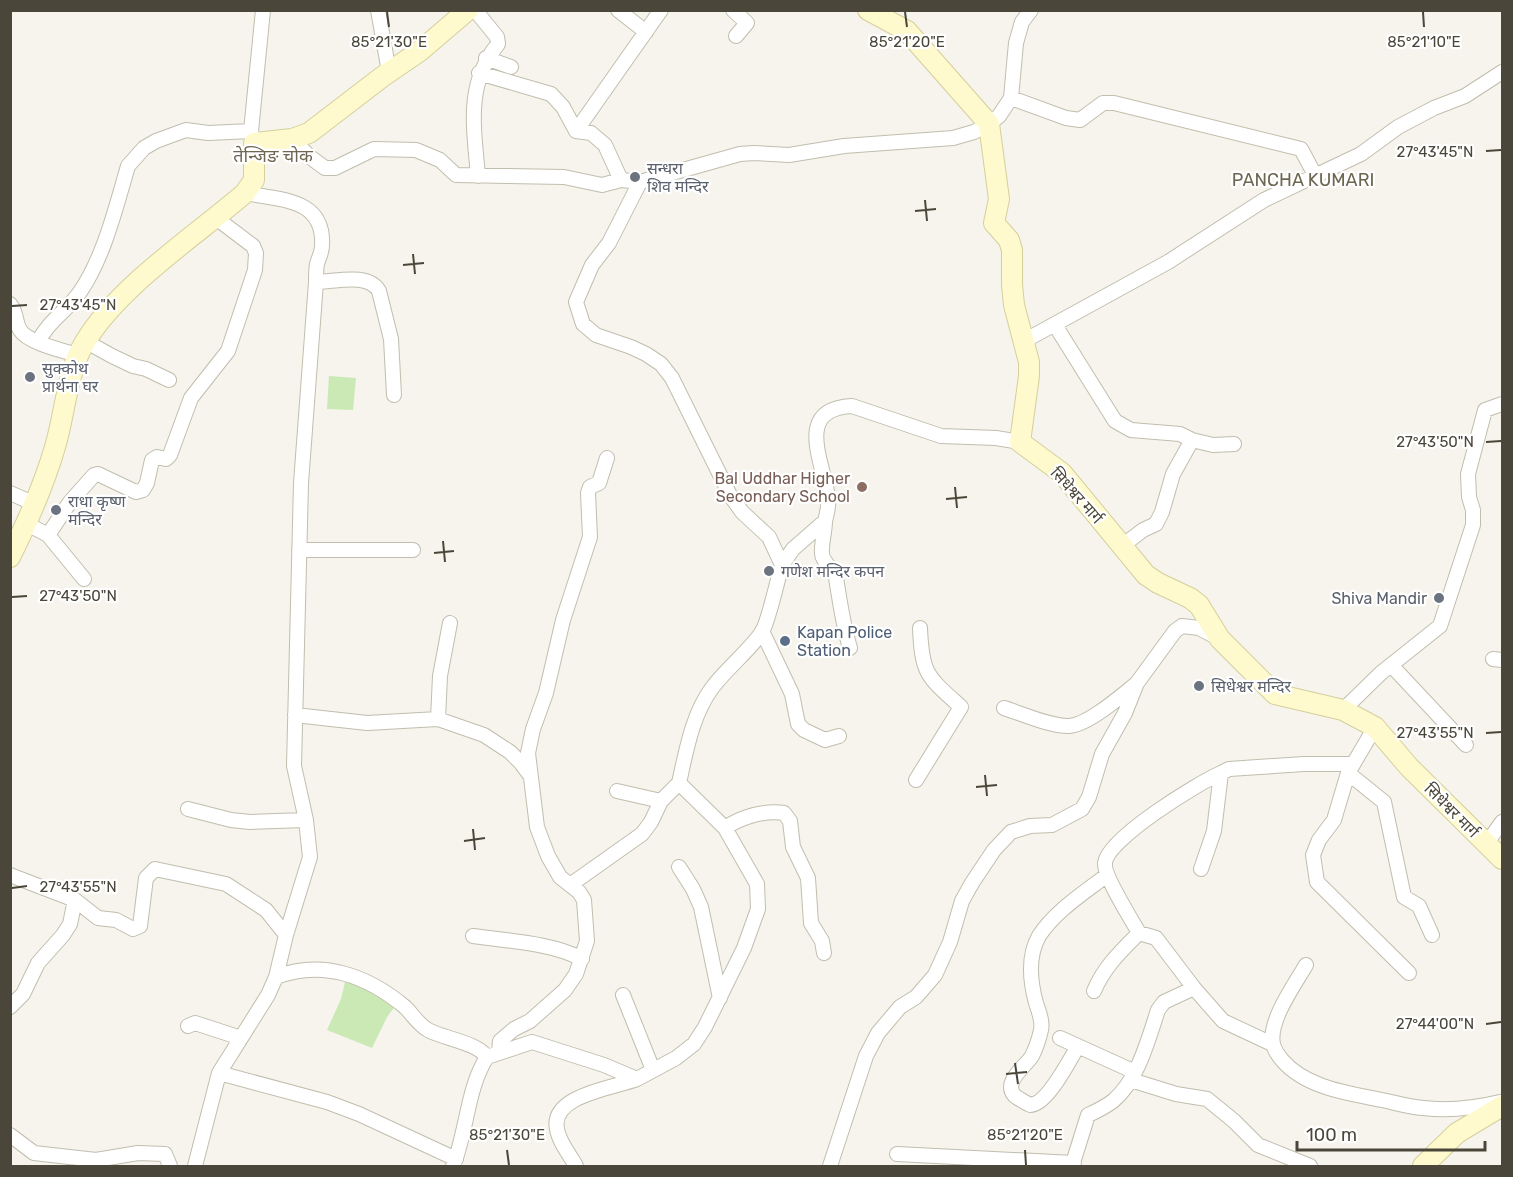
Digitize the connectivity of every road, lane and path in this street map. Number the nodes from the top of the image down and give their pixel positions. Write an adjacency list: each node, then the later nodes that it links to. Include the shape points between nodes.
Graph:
1 (263, 10): 21 (street)
2 (378, 10): 15 (street)
3 (468, 10): 15 (street)
4 (475, 10): 13 (street, via 497,37 498,44)
5 (618, 10): 11 (street)
6 (660, 10): 11 (street)
7 (733, 10): 12 (street, via 747,22)
8 (868, 10): 10 (street)
9 (1031, 10): 18 (street, via 1022,22 1016,43)
10 (899, 18): 19 (street)
11 (646, 32): 20 (street)
12 (736, 36)
13 (486, 58): 14 (street); 17 (street)
14 (511, 67)
15 (389, 72): 22 (street, via 309,133)
16 (1503, 72): 25 (street, via 1466,96 1398,127 1360,154)
17 (479, 74): 20 (street, via 551,94); 24 (street, via 473,103)
18 (1011, 98): 19 (street); 25 (street, via 1080,120 1103,103 1114,103 1301,149)
19 (989, 124): 27 (street, via 953,138 844,146 789,155 740,154); 33 (street, via 999,199 994,223 1009,240 1012,250 1014,305)
20 (576, 131): 26 (street, via 591,133 604,145)
21 (252, 137): 22 (street); 23 (street); 34 (street, via 186,130 156,141 136,156 128,166 93,271)
22 (289, 140): 23 (street); 24 (street, via 325,168 335,168 374,150 416,150 440,160 456,175)
23 (254, 173): 28 (street)
24 (478, 176): 26 (street, via 564,177 602,185)
25 (1316, 177): 32 (street, via 1264,200 1168,262)
26 (621, 180): 27 (street)
27 (640, 182): 52 (street, via 609,243 592,265 576,302 583,324 596,335 631,347 661,364 736,504 769,537)
28 (245, 193): 29 (street); 30 (street, via 311,210 322,227)
29 (216, 218): 35 (street, via 117,302); 47 (street, via 253,246 256,253 255,270 228,351 191,398 170,455 152,460 143,490 136,492 94,475)
30 (316, 282): 37 (street, via 363,280 376,284 391,339); 49 (street)
31 (10, 304): 34 (street, via 21,330)
32 (1055, 325): 33 (street); 39 (street, via 1115,421 1131,430 1180,434)
33 (1024, 341): 40 (street, via 1029,376)
34 (38, 342): 35 (street)
35 (82, 348): 36 (street, via 112,356); 44 (street, via 56,446)
36 (169, 381)
37 (394, 395)
38 (1503, 404): 59 (street, via 1485,410 1479,431 1468,474 1474,521 1440,626)
39 (1192, 440): 41 (street); 48 (street, via 1173,474 1156,524)
40 (1020, 442): 45 (street, via 941,436 862,408 837,406 822,418 815,431 828,499); 48 (street, सिधेश्वर मार्ग, via 1062,473)
41 (1234, 444)
42 (607, 458): 70 (street, via 599,483 590,487 588,493 590,537 533,729 528,753)
43 (10, 493): 44 (street)
44 (35, 504): 46 (street)
45 (825, 521): 52 (street, via 793,549); 58 (street, via 823,558 836,577)
46 (27, 524): 47 (street); 51 (street)
47 (48, 534): 53 (street)
48 (1122, 546): 57 (street, सिधेश्वर मार्ग, via 1146,575 1199,605)
49 (299, 550): 50 (street); 63 (street)
50 (413, 550)
51 (10, 557)
52 (782, 565): 56 (street)
53 (84, 579)
54 (450, 623): 64 (street, via 440,676)
55 (920, 628): 71 (street, via 922,662 934,683 961,707)
56 (762, 631): 66 (street, via 792,694 798,724 825,740); 72 (street, via 711,690 689,741)
57 (1220, 639): 60 (street, via 1199,628 1182,626); 62 (street, सिधेश्वर मार्ग, via 1275,694)
58 (850, 648)
59 (1391, 665): 62 (street); 67 (street)
60 (1137, 682): 61 (street, via 1103,711 1071,727); 119 (street, via 1102,754 1082,809 1052,825 1011,832 972,883 935,975 916,997 900,1007 878,1033 866,1056)
61 (1004, 708)
62 (1342, 710): 65 (street, सिधेश्वर मार्ग)
63 (295, 715): 64 (street, via 367,723); 76 (street, via 294,766)
64 (438, 718): 70 (street, via 484,735 510,752)
65 (1376, 728): 68 (street); 79 (street, सिधेश्वर मार्ग)
66 (839, 736)
67 (1466, 745)
68 (1350, 768): 69 (street, via 1304,764 1229,769); 89 (street, via 1384,802 1404,897 1419,906); 94 (street, via 1334,820 1313,855 1317,882)
69 (1221, 773): 82 (street, via 1214,831); 84 (street, via 1155,812 1118,843 1106,857)
70 (530, 775): 85 (street, via 537,827 560,877)
71 (916, 780)
72 (679, 783): 74 (street); 78 (street)
73 (617, 791): 74 (street)
74 (661, 801): 85 (street, via 642,834)
75 (188, 809): 76 (street, via 250,822)
76 (306, 820): 88 (street, via 310,857)
77 (1503, 822): 79 (street)
78 (725, 828): 91 (street, via 736,820 772,811 784,813 790,821 793,848 808,878 811,923); 99 (street, via 757,884 758,909)
79 (1486, 844): 80 (street, सिधेश्वर मार्ग)
80 (1503, 859)
81 (679, 867): 99 (street, via 701,907)
82 (1201, 869)
83 (10, 875): 86 (street)
84 (1107, 875): 87 (street); 105 (street, via 1071,903 1039,936 1030,969 1042,1026 1030,1059 1013,1083 1015,1096 1030,1105 1037,1104 1057,1082)
85 (570, 885): 92 (street, via 584,900 587,941)
86 (75, 900): 88 (street, via 98,918 116,920 133,929 140,926 146,878 155,869 171,871 226,884 266,910); 100 (street, via 70,924 38,963 23,994)
87 (1139, 933): 96 (street, via 1156,938); 97 (street, via 1113,959)
88 (286, 935): 95 (street)
89 (1432, 935)
90 (473, 936): 92 (street, via 555,949)
91 (824, 953)
92 (582, 959): 106 (street, via 565,990 531,1021 500,1041)
93 (1306, 965): 104 (street, via 1279,1014)
94 (1409, 973)
95 (276, 977): 102 (street); 106 (street, via 308,969 344,972 361,978 403,1006 427,1029)
96 (1194, 988): 104 (street, via 1223,1021); 109 (street, via 1164,1002 1158,1010)
97 (1094, 991)
98 (623, 995): 107 (street)
99 (720, 998): 107 (street, via 694,1044)
100 (10, 1007)
101 (188, 1026): 102 (street, via 195,1023)
102 (241, 1038): 108 (street)
103 (1060, 1038): 105 (street)
104 (1272, 1044): 111 (street, via 1295,1073 1344,1092 1422,1108 1477,1108)
105 (1078, 1046): 109 (street)
106 (493, 1054): 110 (street, via 532,1042); 114 (street, via 477,1078)
107 (653, 1070): 110 (street)
108 (219, 1073): 114 (street, via 359,1114); 117 (street)
109 (1133, 1076): 115 (street, via 1113,1101 1088,1115); 120 (street, via 1176,1094 1207,1099 1258,1145)
110 (637, 1079): 118 (street, via 578,1098 560,1112 557,1129)
111 (1503, 1103): 121 (street, via 1457,1133)
112 (10, 1135): 116 (street, via 34,1153 96,1160 138,1153 165,1154)
113 (897, 1154): 115 (street)
114 (454, 1163)
115 (1073, 1165)
116 (170, 1167)
117 (195, 1167)
118 (576, 1167)
119 (830, 1167)
120 (1310, 1167)
121 (1423, 1167)

